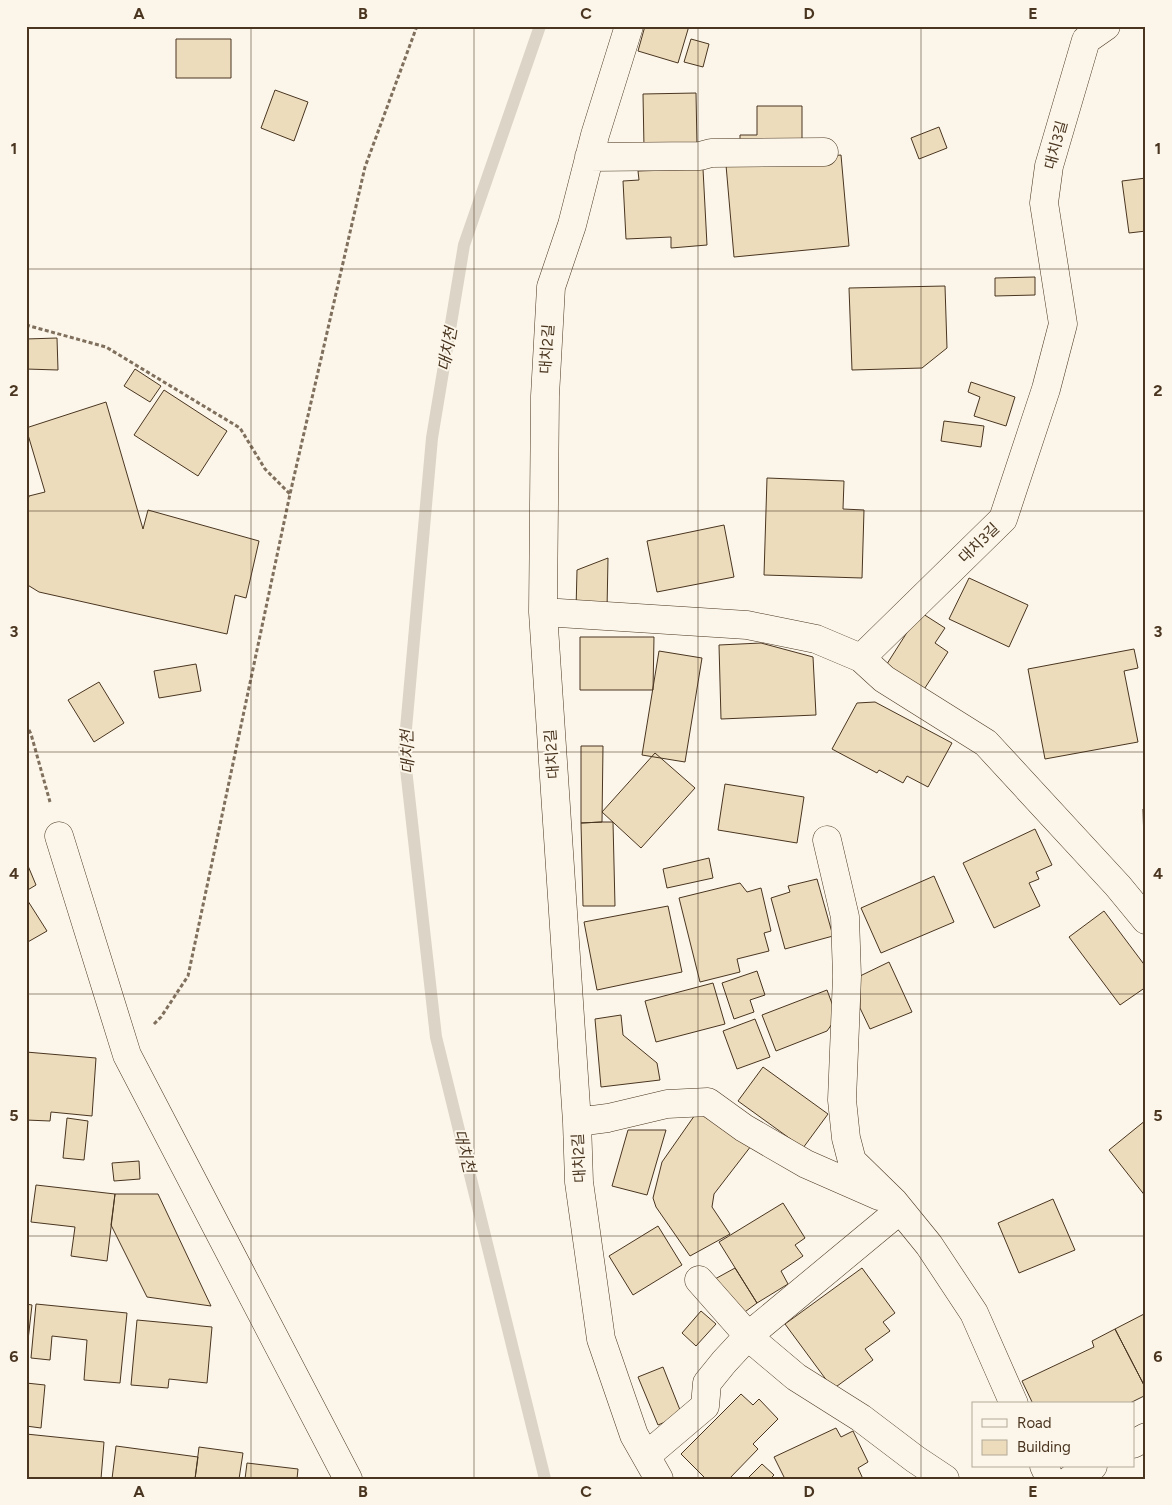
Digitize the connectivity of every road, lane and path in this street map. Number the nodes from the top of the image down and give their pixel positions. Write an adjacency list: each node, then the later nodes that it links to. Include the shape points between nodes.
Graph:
1 (417, 26): 7 (path, via 365,167)
2 (629, 26): 5 (street, 대치2길)
3 (1106, 26): 9 (street, 대치3길, via 1086,40 1050,166 1044,203 1063,324 1046,389 1003,519)
4 (824, 152): 5 (street)
5 (590, 157): 8 (street, 대치2길, via 551,287 544,396)
6 (26, 326): 7 (path, via 106,347 240,428 265,470)
7 (290, 494): 14 (path, via 188,976 161,1017)
8 (543, 612): 9 (street, via 747,625 816,639); 15 (street, 대치2길)
9 (861, 658): 13 (street, via 884,679 986,743)
10 (26, 724): 11 (path)
11 (59, 836): 14 (street)
12 (827, 840): 16 (street, via 845,917 847,976 842,1100 846,1138 852,1162)
13 (1146, 920)
14 (127, 1055): 24 (street)
15 (577, 1122): 16 (street, via 667,1104 708,1102 744,1128 806,1164); 22 (street, 대치2길, via 579,1182 601,1339 634,1435)
16 (897, 1206): 18 (street); 19 (street, via 929,1245 974,1313)
17 (699, 1280): 18 (street)
18 (748, 1336): 22 (street, via 707,1383 706,1406); 25 (street, via 796,1377 861,1418)
19 (1013, 1402)
20 (1146, 1436): 21 (street)
21 (1134, 1443)
22 (653, 1468)
23 (1090, 1468): 26 (street)
24 (348, 1479)
25 (944, 1479)
26 (1071, 1479)

